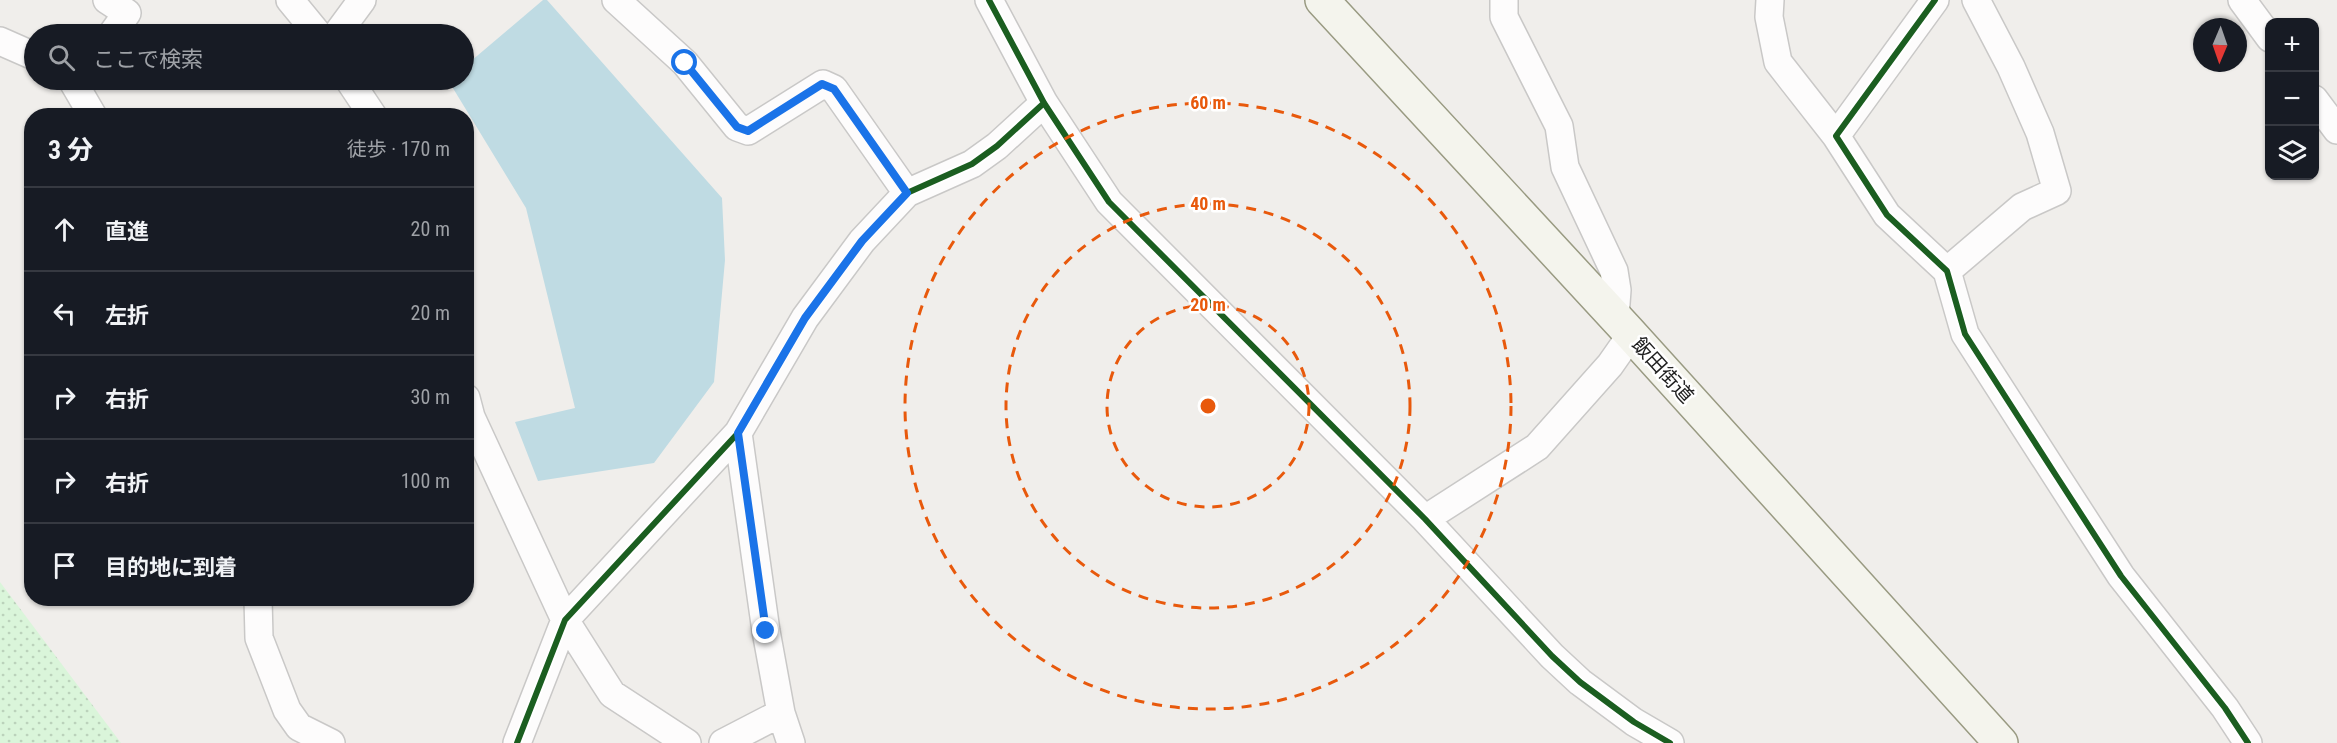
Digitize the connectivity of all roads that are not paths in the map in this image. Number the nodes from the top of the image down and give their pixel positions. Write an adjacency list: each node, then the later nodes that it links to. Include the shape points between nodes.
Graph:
1 (107, 0): 12 (street, via 127,13)
2 (290, 0): 13 (street)
3 (362, 0): 14 (street)
4 (616, 0): 26 (street, via 685,63 737,127 748,131 822,84 834,89)
5 (989, 0): 20 (street)
6 (1322, 0): 28 (main road, 飯田街道)
7 (1504, 0): 28 (street, via 1504,17 1558,126 1565,167 1614,271)
8 (1770, 0): 25 (street, via 1769,17 1778,62)
9 (1935, 0): 25 (street)
10 (1976, 0): 27 (street, via 2012,67 2040,132 2057,191 2022,207)
11 (2242, 0): 15 (street)
12 (119, 24)
13 (310, 24)
14 (344, 24)
15 (2265, 31)
16 (0, 41): 17 (street)
17 (24, 52)
18 (78, 90): 22 (street)
19 (356, 90): 23 (street)
20 (1044, 103): 26 (street, via 972,164); 31 (street, via 1109,202)
21 (2319, 106): 24 (street)
22 (88, 108)
23 (368, 108)
24 (2337, 130)
25 (1836, 136): 27 (street, via 1887,215)
26 (907, 193): 30 (street, via 862,241 805,318)
27 (1947, 271): 42 (street, via 1965,334 2121,576)
28 (1623, 326): 31 (street, via 1610,365 1537,447); 41 (main road, 飯田街道)
29 (474, 423): 33 (street)
30 (738, 433): 33 (street); 34 (street, via 753,552)
31 (1425, 519): 40 (street, via 1580,682)
32 (258, 606): 35 (street, via 259,638 287,711 299,727)
33 (565, 620): 36 (street); 37 (street, via 612,694)
34 (781, 713): 38 (street); 39 (street)
35 (331, 743)
36 (516, 743)
37 (687, 743)
38 (723, 743)
39 (791, 743)
40 (1670, 743)
41 (2001, 743)
42 (2248, 743)

